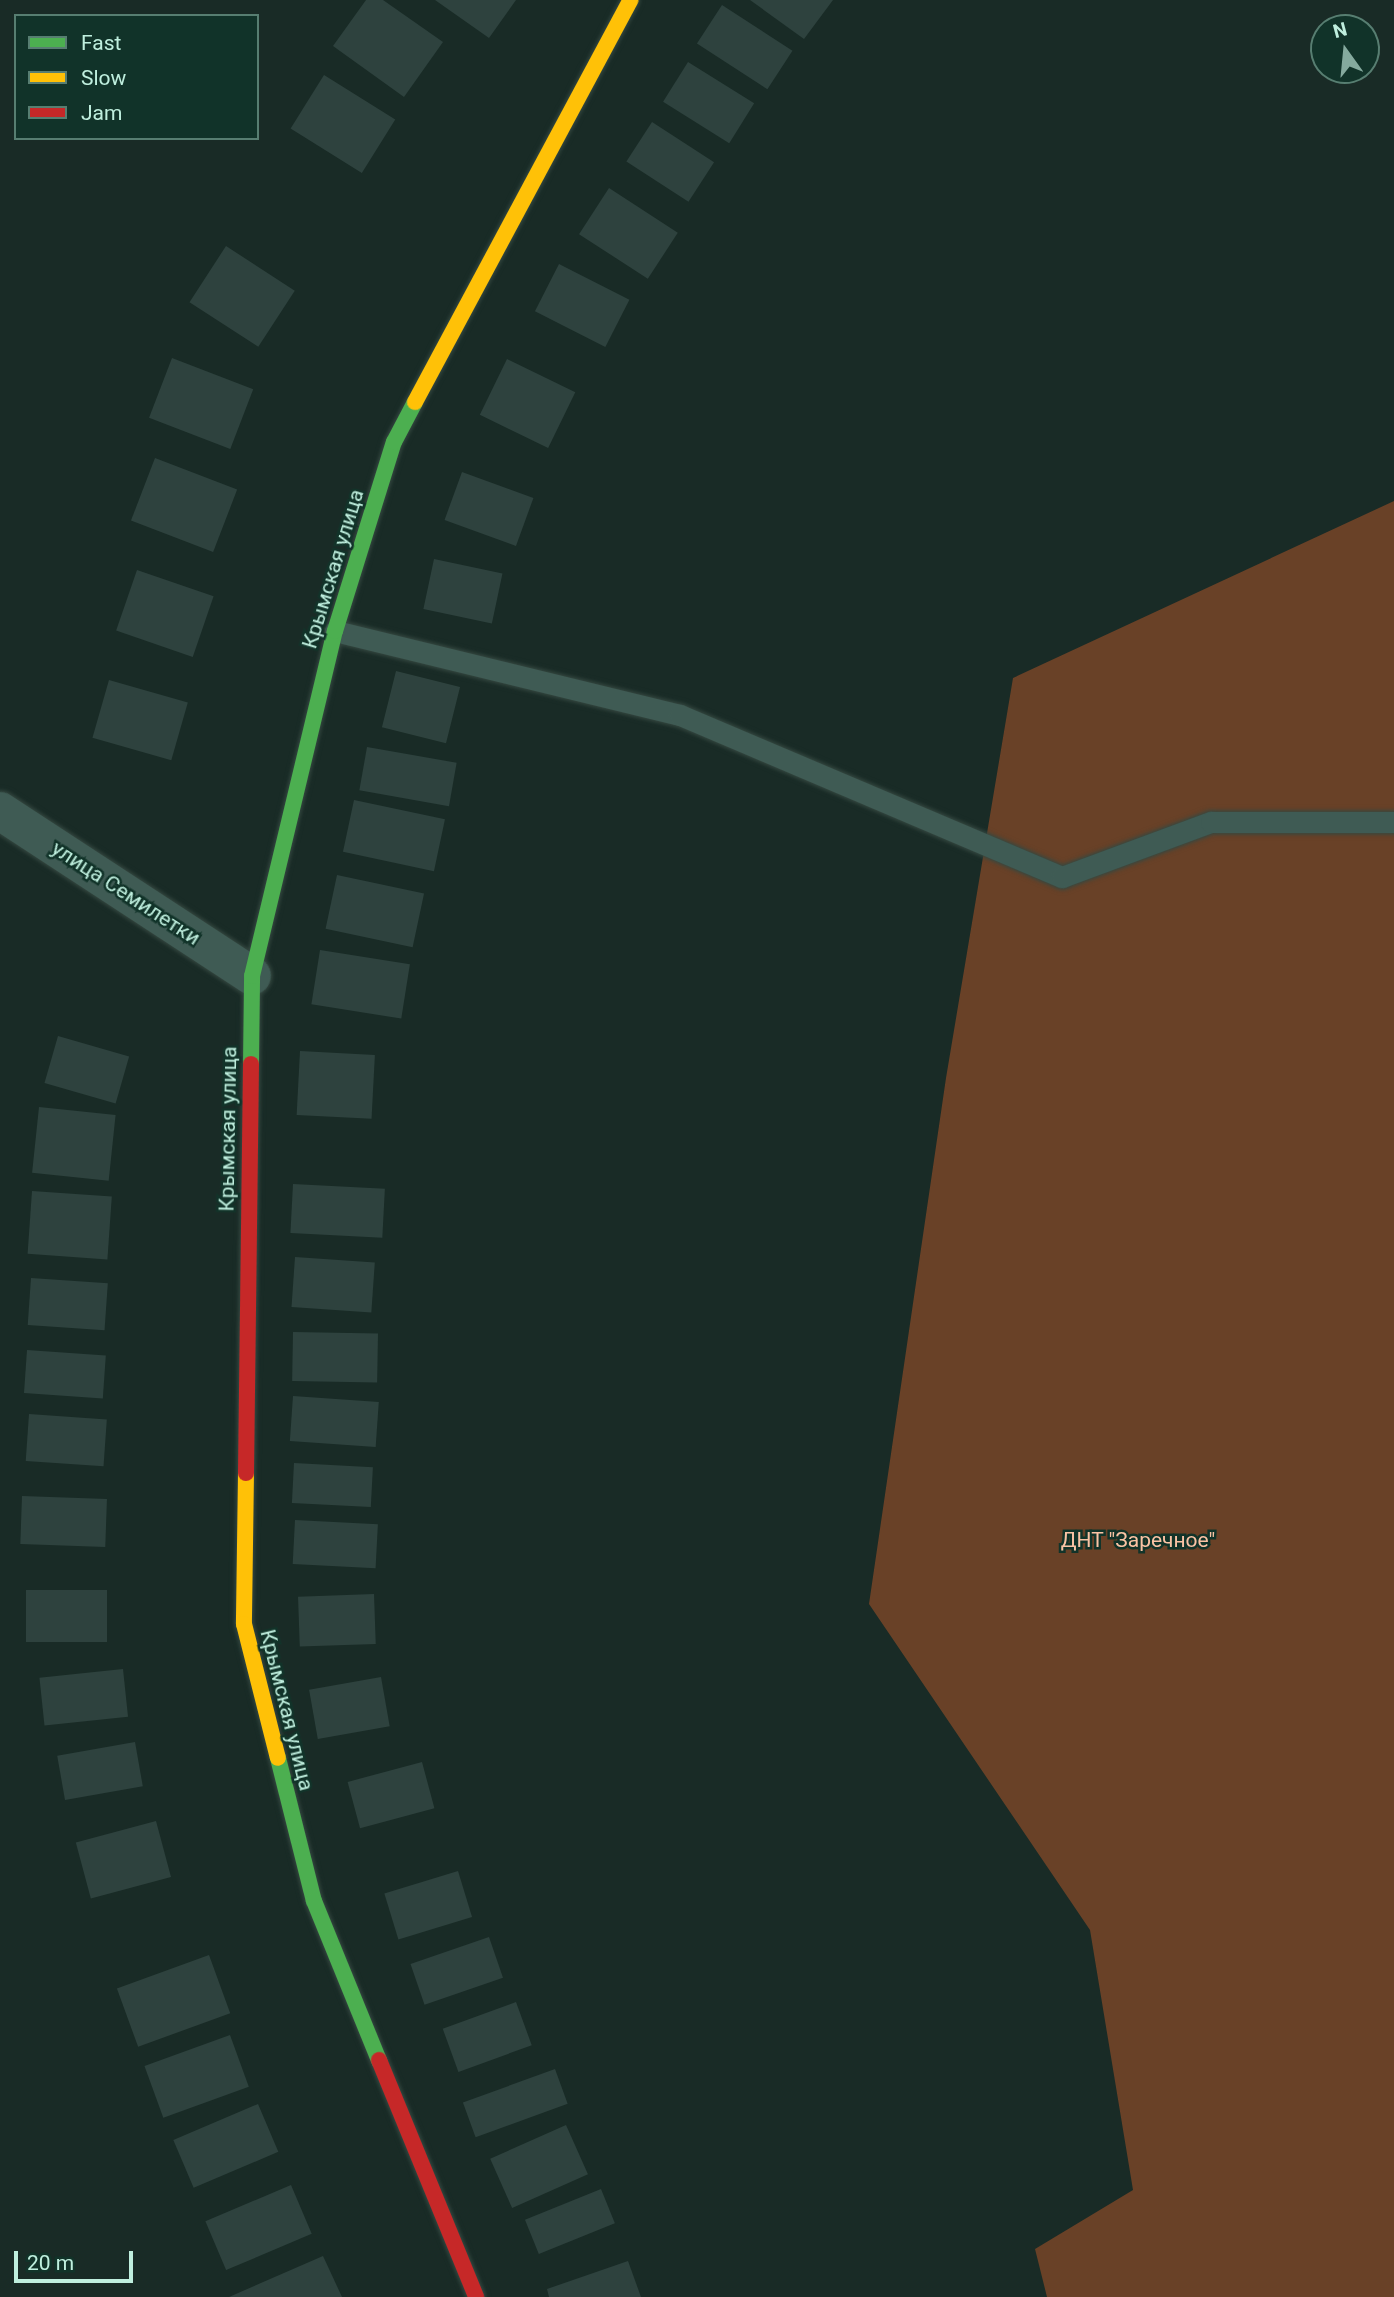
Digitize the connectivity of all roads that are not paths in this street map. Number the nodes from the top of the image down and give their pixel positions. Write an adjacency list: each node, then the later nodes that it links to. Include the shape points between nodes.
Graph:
1 (631, 0): 2 (street, Крымская улица, via 394,442)
2 (335, 631): 4 (lane, via 680,715 1062,877 1211,822); 5 (street, Крымская улица)
3 (0, 811): 5 (street, улица Семилетки)
4 (1394, 822)
5 (252, 976): 6 (street, Крымская улица, via 244,1624 314,1901)
6 (476, 2297)

